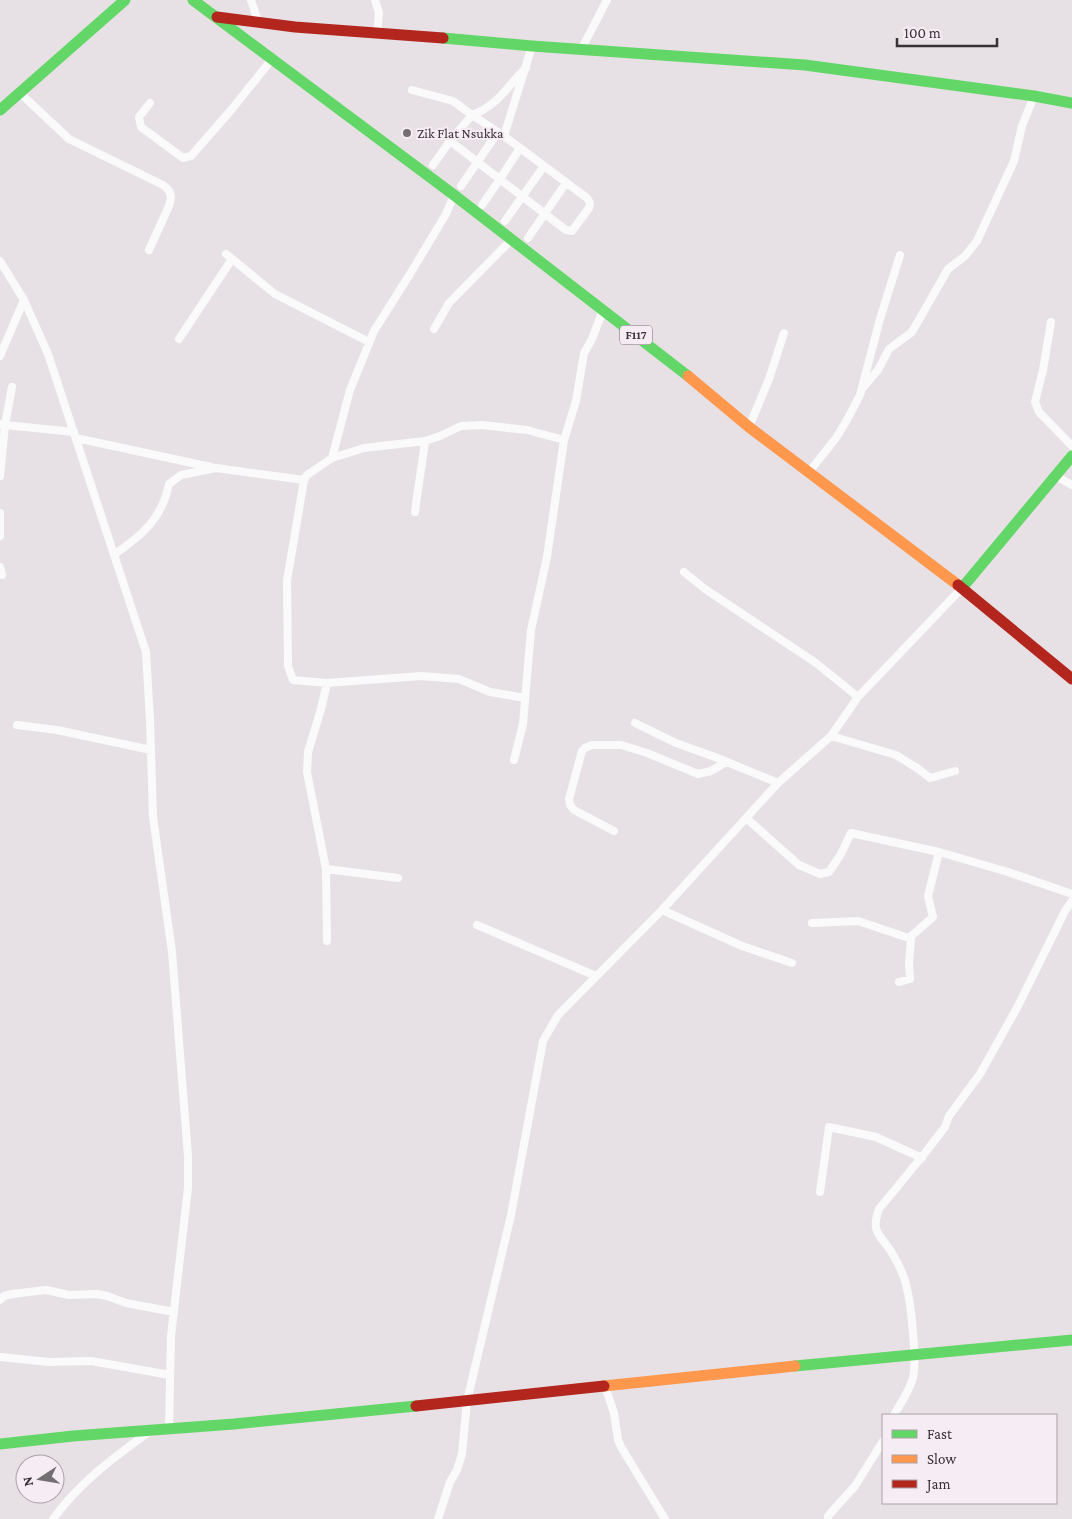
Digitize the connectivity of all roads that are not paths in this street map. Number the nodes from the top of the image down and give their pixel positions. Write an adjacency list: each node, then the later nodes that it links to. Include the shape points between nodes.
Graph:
1 (125, 0): 14 (main road)
2 (193, 0): 6 (main road, F117)
3 (251, 0): 7 (street)
4 (375, 0): 8 (street)
5 (607, 0): 10 (street)
6 (217, 17): 7 (main road); 11 (main road, F117)
7 (258, 24): 8 (main road)
8 (377, 33): 9 (main road)
9 (532, 46): 10 (main road); 12 (street)
10 (581, 50): 15 (main road, via 805,65)
11 (272, 59): 16 (street, via 191,156 183,158 141,127 139,117); 29 (main road, F117)
12 (526, 68): 19 (street, via 498,101); 20 (street)
13 (412, 90): 19 (street, via 452,101)
14 (20, 93): 18 (main road); 36 (street, via 69,139 170,190 169,206)
15 (1034, 96): 17 (main road); 48 (street, via 1022,126 1014,161 977,241 948,269 912,332 888,349 878,370)
16 (150, 103)
17 (1072, 103)
18 (0, 110)
19 (472, 115): 20 (street); 21 (street)
20 (501, 134): 22 (street); 23 (street)
21 (450, 142): 23 (street); 24 (street)
22 (520, 148): 25 (street); 26 (street)
23 (478, 162): 26 (street); 28 (street)
24 (433, 165)
25 (544, 166): 27 (street); 30 (street)
26 (500, 179): 30 (street); 31 (street)
27 (566, 183): 32 (street); 32 (street, via 587,198 589,208 572,231)
28 (461, 186)
29 (454, 195): 35 (main road, F117); 45 (street, via 446,214)
30 (522, 196): 32 (street); 33 (street)
31 (482, 205)
32 (545, 214): 34 (street)
33 (505, 221)
34 (528, 238)
35 (511, 240): 40 (main road, F117); 42 (street, via 449,303)
36 (149, 250)
37 (900, 255): 48 (street)
38 (0, 261): 39 (street)
39 (24, 300): 46 (street); 51 (street, via 48,354)
40 (603, 310): 50 (main road, F117); 53 (street, via 584,353 576,401)
41 (1051, 322): 54 (street, via 1034,402 1039,412)
42 (434, 329)
43 (784, 333): 50 (street, via 770,379)
44 (179, 339): 45 (street, via 229,257 275,294)
45 (369, 342): 56 (street, via 350,390)
46 (0, 356)
47 (12, 387): 49 (street)
48 (862, 389): 58 (street, via 848,420)
49 (3, 425): 51 (street); 59 (street)
50 (749, 427): 58 (main road, F117)
51 (75, 435): 57 (street); 66 (street)
52 (425, 440): 53 (street, via 461,426 482,425 527,430); 56 (street, via 364,448); 63 (street)
53 (564, 440): 72 (street, via 547,557 531,630)
54 (1072, 446)
55 (1072, 456): 60 (main road)
56 (332, 458): 61 (street)
57 (216, 468): 61 (street); 66 (street, via 181,475 169,484 167,496 150,526)
58 (809, 472): 68 (main road, F117)
59 (0, 476)
60 (1056, 476): 62 (street); 68 (main road)
61 (304, 480): 70 (street, via 287,581 288,666 293,680)
62 (1072, 485)
63 (415, 512)
64 (0, 514): 65 (street)
65 (0, 536)
66 (115, 554): 76 (street, via 146,652)
67 (684, 572): 71 (street)
68 (962, 588): 69 (main road, F117); 71 (street)
69 (1072, 679)
70 (327, 683): 72 (street, via 421,676 459,679 490,692); 84 (street, via 308,752 307,772)
71 (858, 696): 75 (street)
72 (525, 698): 77 (street, via 523,724)
73 (635, 723): 78 (street)
74 (17, 725): 76 (street)
75 (831, 736): 79 (street, via 896,755 930,778); 80 (street)
76 (151, 750): 99 (street, via 153,817 172,952 188,1156 188,1188)
77 (514, 760)
78 (726, 762): 80 (street); 82 (street, via 711,772 698,774 621,745 585,748 570,805)
79 (955, 771)
80 (778, 783): 81 (street)
81 (746, 818): 83 (street, via 800,865 820,874 829,872 851,833); 88 (street)
82 (614, 831)
83 (939, 852): 86 (street); 91 (street, via 928,896 933,917)
84 (326, 869): 85 (street); 92 (street)
85 (398, 878)
86 (1072, 894)
87 (1072, 902): 96 (street, via 980,1074)
88 (662, 910): 93 (street, via 742,946); 94 (street)
89 (812, 923): 91 (street, via 858,922)
90 (477, 925): 94 (street)
91 (909, 938): 95 (street, via 910,979)
92 (327, 941)
93 (792, 963)
94 (596, 976): 105 (street, via 558,1015 542,1042 511,1215)
95 (899, 982)
96 (922, 1158): 97 (street, via 876,1137 829,1127); 101 (street, via 880,1208 876,1218 878,1236 892,1253 907,1288)
97 (820, 1192)
98 (0, 1300): 99 (street, via 12,1294 46,1290 69,1295 97,1294)
99 (174, 1312): 103 (street)
100 (1072, 1340): 101 (main road)
101 (914, 1355): 104 (main road); 106 (street, via 912,1381)
102 (0, 1357): 103 (street, via 49,1362 91,1361)
103 (170, 1375): 107 (street)
104 (605, 1386): 105 (main road); 113 (street, via 621,1447)
105 (467, 1401): 107 (main road); 112 (street, via 462,1454)
106 (895, 1414)
107 (169, 1428): 108 (main road)
108 (152, 1430): 110 (main road); 111 (street, via 109,1460)
109 (882, 1443): 114 (street, via 855,1486)
110 (0, 1444)
111 (53, 1519)
112 (438, 1519)
113 (665, 1519)
114 (828, 1519)

